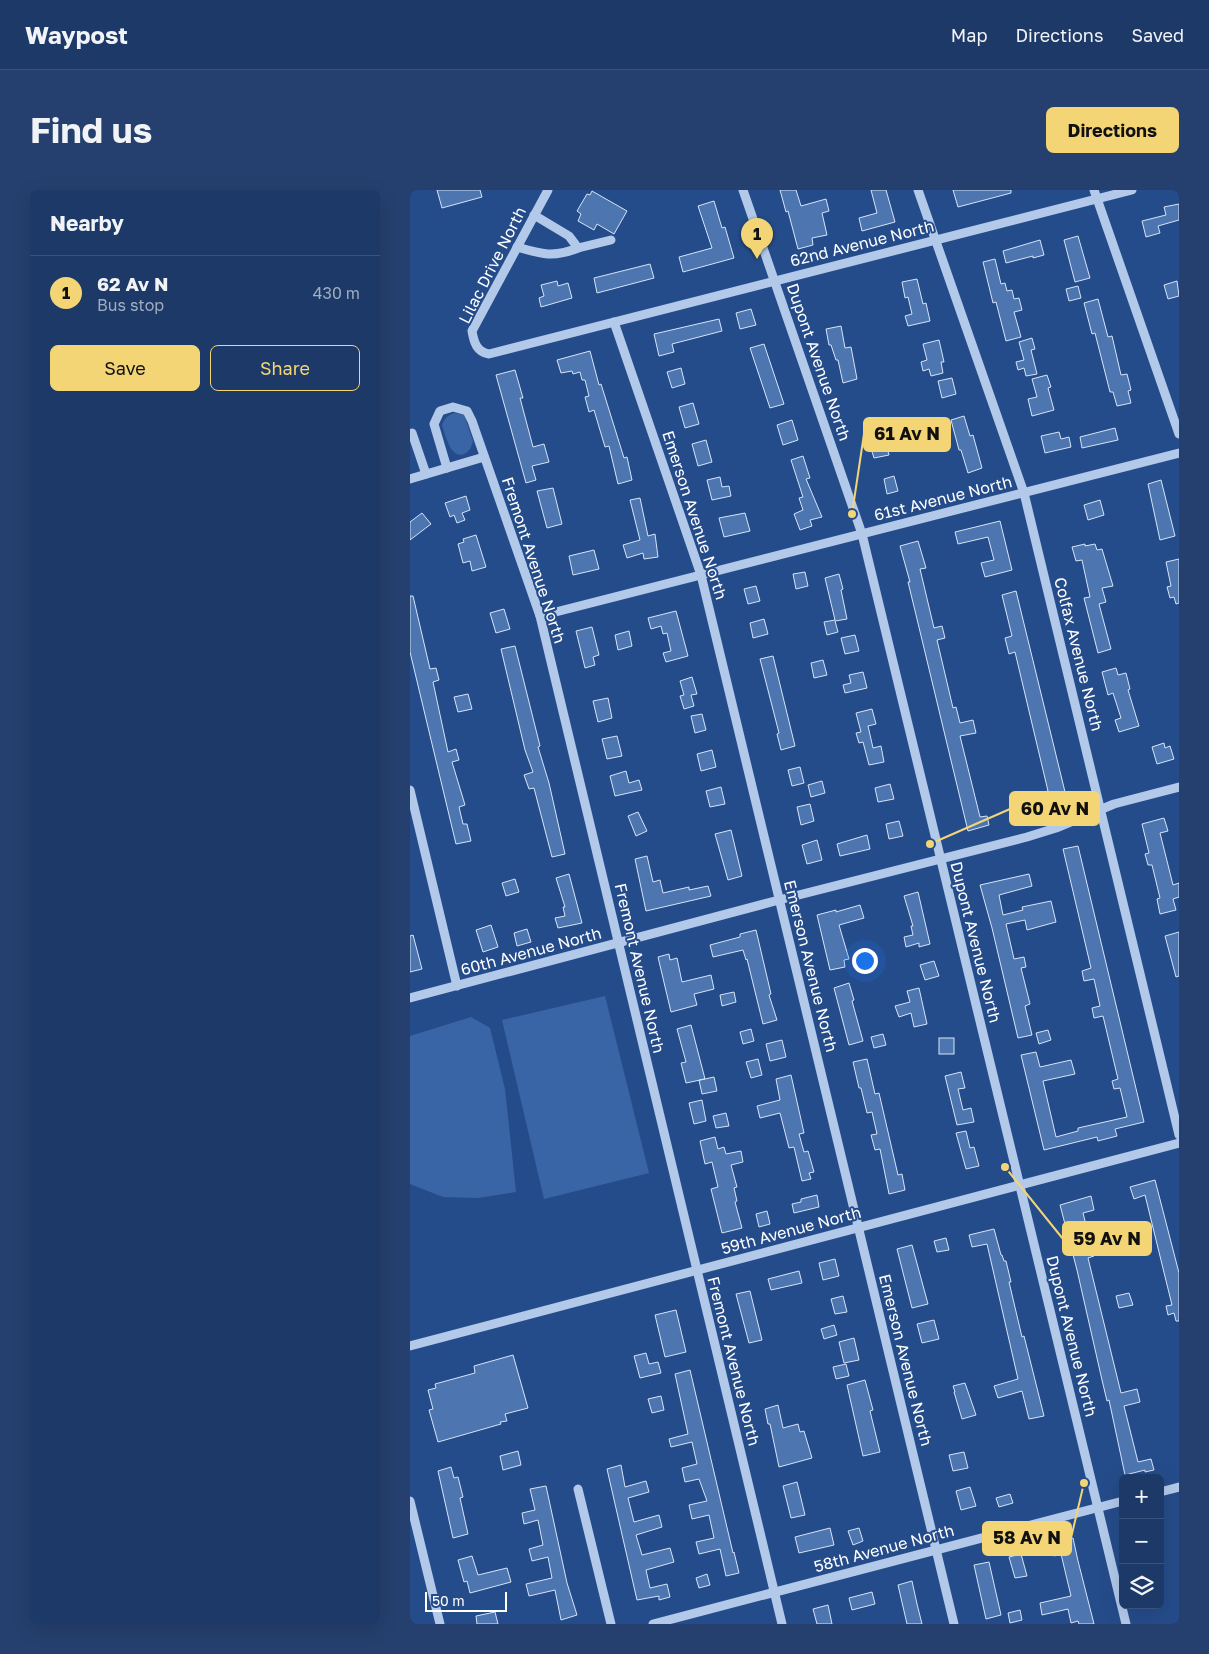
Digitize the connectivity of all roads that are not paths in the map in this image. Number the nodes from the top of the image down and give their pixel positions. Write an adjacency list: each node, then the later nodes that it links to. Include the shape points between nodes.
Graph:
1 (548, 190): 6 (street, Lilac Drive North)
2 (743, 190): 11 (street, Dupont Avenue North)
3 (918, 190): 8 (street, Colfax Avenue North)
4 (1132, 190): 5 (street, 62nd Avenue North)
5 (1096, 194): 8 (street, 62nd Avenue North); 15 (street)
6 (534, 215): 9 (street, Lilac Drive North); 10 (street, via 569,236)
7 (611, 240): 10 (street)
8 (936, 240): 11 (street, 62nd Avenue North); 21 (street, Colfax Avenue North)
9 (517, 247): 10 (street, via 547,255); 13 (street, Lilac Drive North, via 472,331 475,344)
10 (578, 248)
11 (775, 280): 12 (street, 62nd Avenue North); 22 (street, Dupont Avenue North)
12 (614, 322): 13 (street, 62nd Avenue North); 23 (street, Emerson Avenue North)
13 (483, 353)
14 (410, 434): 19 (street)
15 (1179, 434)
16 (1179, 453): 21 (street, 61st Avenue North)
17 (484, 458): 18 (street); 18 (street, Fremont Avenue North, via 466,411 453,407 440,411 434,424); 24 (street, Fremont Avenue North)
18 (447, 468): 19 (street)
19 (426, 474): 20 (street)
20 (410, 479)
21 (1024, 493): 22 (street, 61st Avenue North); 27 (street, Colfax Avenue North)
22 (862, 534): 23 (street, 61st Avenue North); 28 (street, Dupont Avenue North)
23 (701, 575): 24 (street, 61st Avenue North); 29 (street, Emerson Avenue North)
24 (540, 616): 30 (street, Fremont Avenue North)
25 (1179, 787): 27 (street, 60th Avenue North)
26 (410, 790): 31 (street)
27 (1101, 808): 28 (street, 60th Avenue North, via 1056,828); 33 (street, Colfax Avenue North)
28 (941, 860): 29 (street, 60th Avenue North); 35 (street, Dupont Avenue North)
29 (779, 900): 30 (street, 60th Avenue North); 36 (street, Emerson Avenue North)
30 (618, 943): 31 (street, 60th Avenue North); 37 (street, Fremont Avenue North)
31 (457, 986): 32 (street, 60th Avenue North)
32 (410, 998)
33 (1179, 1135)
34 (1179, 1144): 35 (street, 59th Avenue North)
35 (1020, 1184): 36 (street, 59th Avenue North); 44 (street, Dupont Avenue North)
36 (858, 1228): 37 (street, 59th Avenue North); 45 (street, Emerson Avenue North)
37 (697, 1270): 38 (street, 59th Avenue North); 46 (street, Fremont Avenue North)
38 (410, 1346)
39 (1179, 1487): 41 (street)
40 (578, 1489): 48 (street)
41 (1164, 1491)
42 (410, 1501): 47 (street)
43 (1119, 1502): 44 (street, 58th Avenue North)
44 (1098, 1507): 45 (street, 58th Avenue North); 52 (street, Dupont Avenue North)
45 (936, 1549): 46 (street, 58th Avenue North); 51 (street, Emerson Avenue North)
46 (775, 1592): 49 (street, 58th Avenue North); 50 (street, Fremont Avenue North)
47 (440, 1624)
48 (611, 1624)
49 (652, 1624)
50 (782, 1624)
51 (954, 1624)
52 (1126, 1624)

